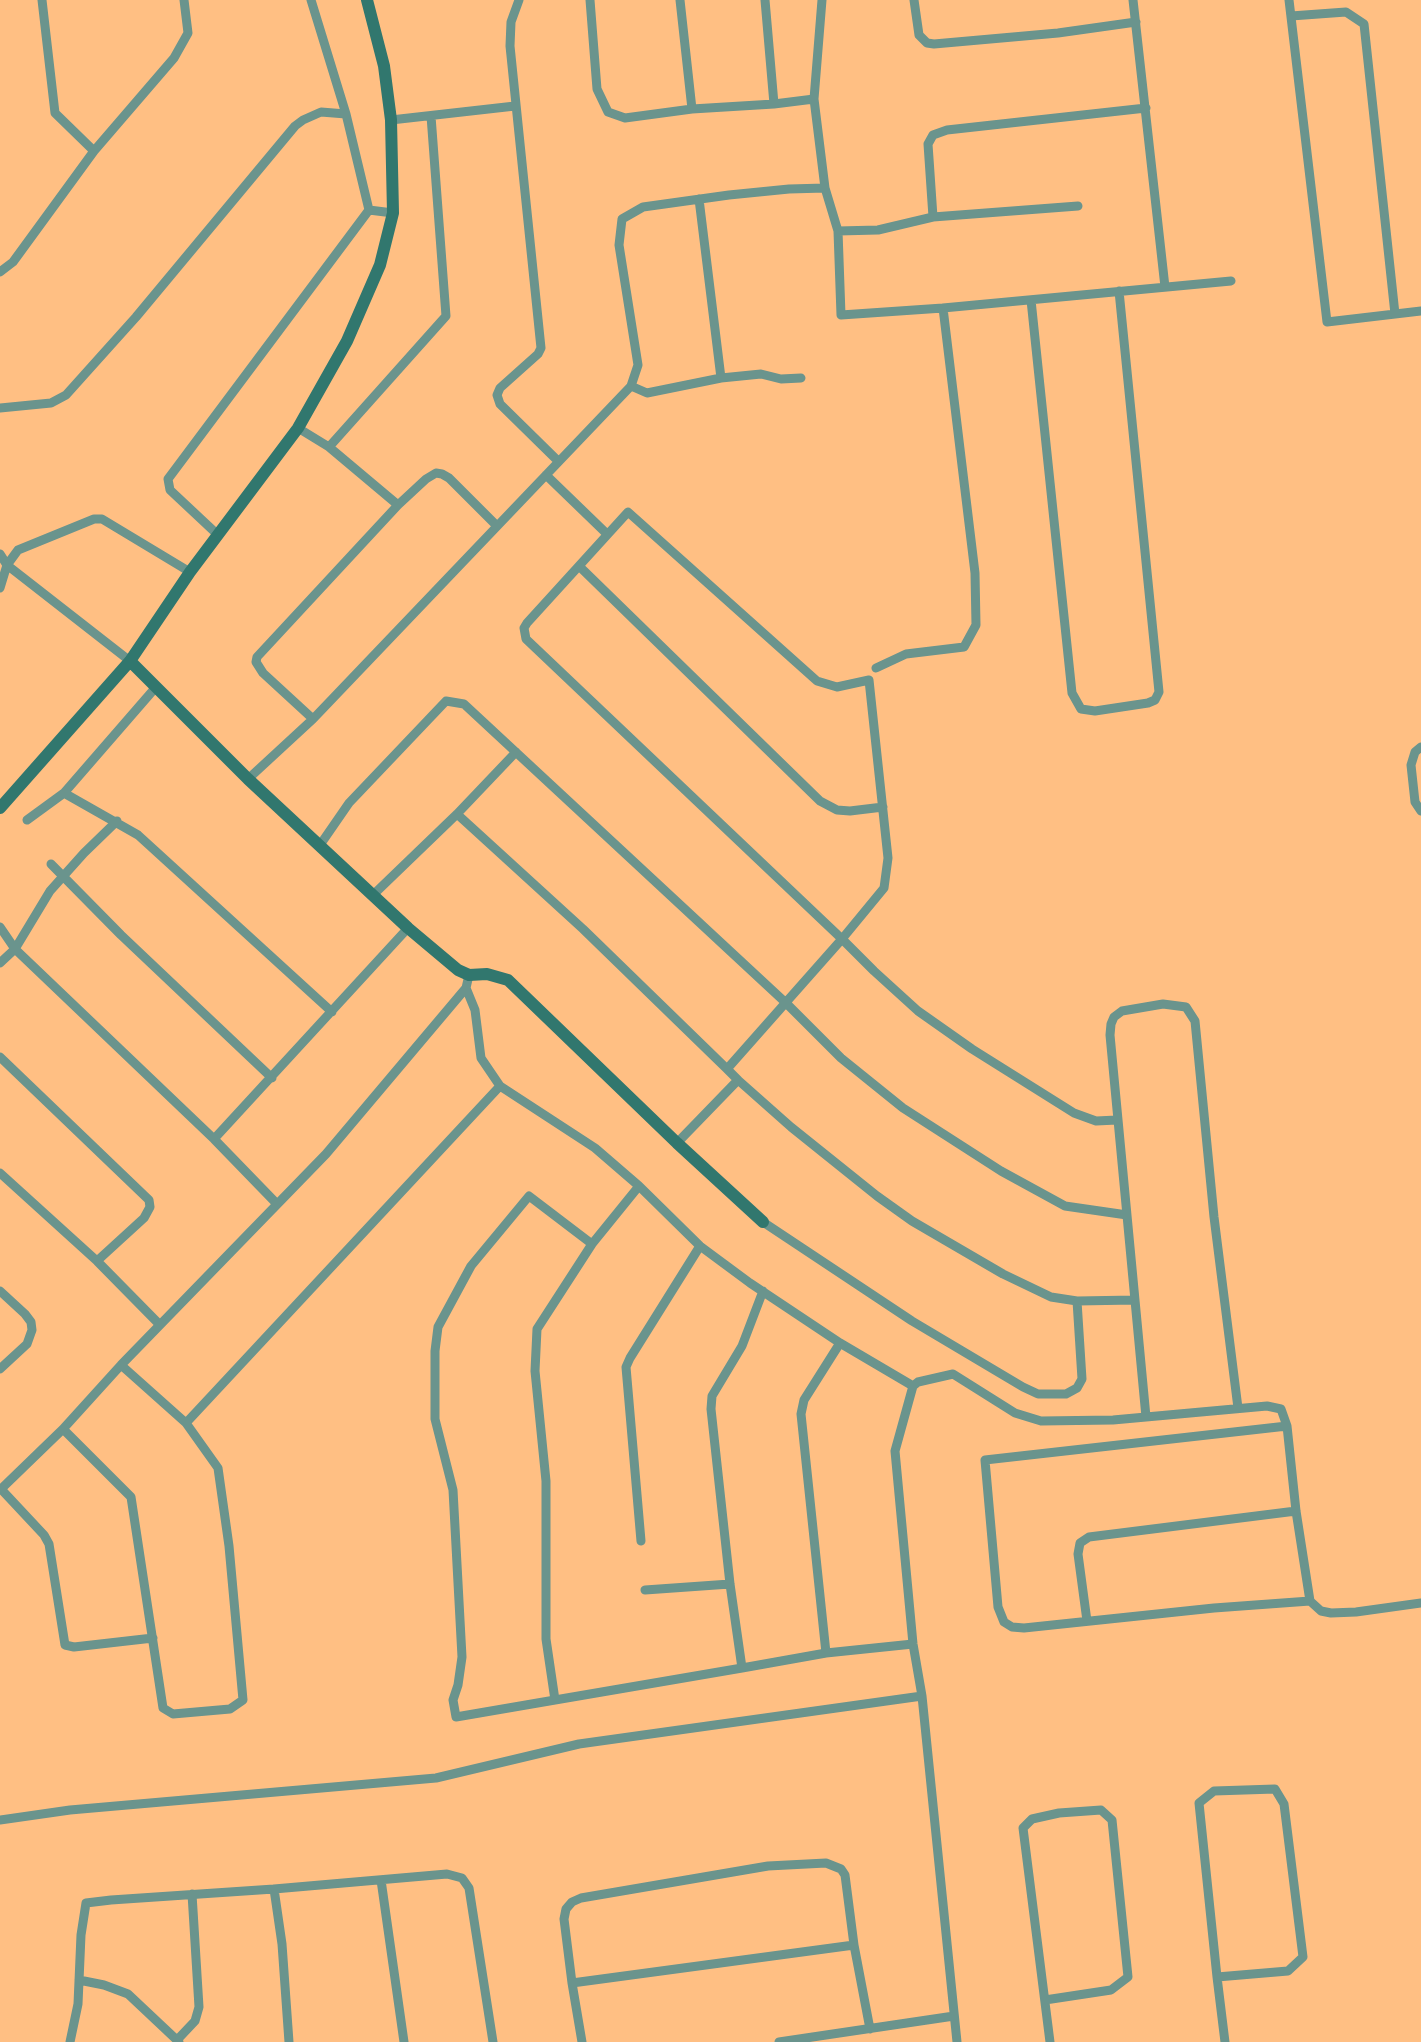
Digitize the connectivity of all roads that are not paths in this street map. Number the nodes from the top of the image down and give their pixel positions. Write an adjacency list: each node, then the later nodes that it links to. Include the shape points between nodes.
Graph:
1 (42, 0): 23 (street, via 54,113)
2 (184, 0): 23 (street, via 188,33 174,58)
3 (311, 0): 20 (street)
4 (367, 0): 22 (street, via 384,66)
5 (519, 0): 17 (street, via 510,33)
6 (590, 0): 19 (street, via 597,89 608,112 625,118)
7 (680, 0): 19 (street)
8 (765, 0): 16 (street)
9 (822, 0): 15 (street)
10 (914, 0): 14 (street, via 919,34 934,44)
11 (1133, 0): 14 (street)
12 (1289, 0): 13 (street)
13 (1291, 16): 38 (street, via 1346,12 1364,24); 38 (street, via 1327,322)
14 (1136, 22): 18 (street)
15 (814, 99): 16 (street); 24 (street)
16 (774, 104): 19 (street)
17 (515, 106): 21 (street); 45 (street, via 541,348 500,388 497,399)
18 (1146, 108): 29 (street, via 933,135 928,144); 33 (street)
19 (692, 109)
20 (346, 114): 27 (street); 42 (street, via 321,112 295,126 66,395 51,403)
21 (431, 116): 22 (street); 44 (street, via 446,316)
22 (391, 120): 28 (street)
23 (94, 151): 31 (street, via 13,262)
24 (825, 188): 25 (street); 30 (street)
25 (699, 199): 39 (street); 41 (street, via 643,207 622,219 618,245 638,365)
26 (1078, 206): 29 (street)
27 (369, 210): 28 (street); 50 (street, via 168,479 170,491)
28 (393, 213): 43 (street, via 380,265 347,341)
29 (933, 217): 30 (street, via 878,230)
30 (838, 231): 36 (street, via 841,315)
31 (0, 272)
32 (1231, 281): 33 (street)
33 (1165, 287): 34 (street)
34 (1119, 291): 35 (street); 35 (street, via 1159,692 1148,703 1095,711 1081,709 1072,693)
35 (1031, 300): 36 (street)
36 (943, 308): 57 (street, via 975,573 976,625 964,647 906,654)
37 (1421, 311): 38 (street)
38 (1395, 314)
39 (721, 378): 40 (street, via 761,374); 41 (street, via 647,394)
40 (801, 378)
41 (631, 386): 45 (street)
42 (0, 408)
43 (298, 428): 44 (street); 50 (street)
44 (329, 447): 47 (street)
45 (558, 461): 46 (street)
46 (545, 475): 48 (street); 49 (street)
47 (398, 505): 48 (street, via 426,479 442,474); 59 (street, via 257,657 263,673)
48 (497, 526): 59 (street)
49 (607, 534): 53 (street); 64 (street, via 628,512 817,681 837,687 869,680)
50 (218, 536): 54 (street)
51 (0, 554): 52 (street)
52 (7, 565): 54 (street, via 26,546 102,519); 55 (street); 56 (street)
53 (580, 567): 64 (street, via 820,801 837,810); 76 (street, via 527,623 526,639)
54 (190, 572): 56 (street)
55 (0, 588)
56 (130, 661): 58 (street); 65 (street)
57 (876, 668)
58 (156, 687): 62 (street); 63 (street)
59 (313, 719): 62 (street)
60 (1421, 747): 66 (street, via 1411,765 1415,802)
61 (516, 752): 67 (street); 70 (street, via 464,704 446,701 349,803); 80 (street)
62 (248, 779): 70 (street)
63 (64, 793): 68 (street); 69 (street)
64 (883, 807): 76 (street, via 888,858 884,888)
65 (0, 808)
66 (1421, 811)
67 (457, 814): 73 (street); 83 (street)
68 (27, 820)
69 (117, 821): 72 (street); 81 (street)
70 (320, 845): 73 (street)
71 (51, 864): 72 (street)
72 (63, 876): 77 (street); 84 (street)
73 (374, 894): 75 (street)
74 (0, 927): 77 (street)
75 (408, 928): 79 (street); 81 (street)
76 (842, 939): 80 (street); 87 (street, via 918,1011 972,1049 1085,1119)
77 (15, 949): 78 (street); 88 (street)
78 (0, 963)
79 (467, 981): 86 (street, via 481,1058); 89 (street, via 487,974 508,980); 92 (street, via 326,1154)
80 (786, 1003): 83 (street); 93 (street, via 841,1058 903,1108 1001,1171 1065,1206)
81 (332, 1012): 84 (street)
82 (0, 1057): 97 (street, via 149,1200 144,1218)
83 (727, 1069): 85 (street)
84 (272, 1077): 88 (street)
85 (738, 1080): 89 (street); 101 (street, via 912,1221 1042,1294)
86 (500, 1086): 91 (street, via 595,1148); 109 (street)
87 (1117, 1120): 93 (street); 107 (street, via 1110,1035 1114,1017 1147,1005 1186,1007 1195,1021)
88 (214, 1139): 92 (street)
89 (677, 1143): 94 (street)
90 (0, 1173): 97 (street)
91 (639, 1186): 95 (street); 96 (street)
92 (277, 1204): 102 (street)
93 (1127, 1215): 100 (street)
94 (763, 1222): 101 (street, via 912,1321 1038,1394 1066,1394 1082,1379)
95 (592, 1244): 125 (street, via 537,1329 534,1371 546,1481 546,1639); 125 (street, via 529,1196 471,1266 438,1327 435,1351 435,1419 453,1490 462,1657 453,1700 457,1717)
96 (700, 1246): 99 (street); 114 (street, via 626,1367)
97 (97, 1261): 102 (street)
98 (0, 1291): 105 (street, via 25,1314 32,1330 27,1344)
99 (764, 1291): 103 (street); 115 (street, via 742,1346 712,1396)
100 (1135, 1300): 101 (street); 108 (street)
101 (1077, 1301)
102 (160, 1325): 104 (street)
103 (841, 1343): 106 (street); 122 (street, via 804,1399 801,1414)
104 (121, 1365): 109 (street); 111 (street)
105 (0, 1368)
106 (913, 1386): 108 (street, via 953,1374 1033,1420); 121 (street, via 895,1451)
107 (1238, 1408): 108 (street); 110 (street, via 1281,1409)
108 (1146, 1417)
109 (186, 1423): 120 (street, via 218,1468 243,1700 230,1709 173,1714 163,1708)
110 (1287, 1426): 113 (street); 119 (street, via 985,1460 998,1606 1004,1622 1024,1628)
111 (63, 1429): 112 (street); 120 (street, via 131,1497)
112 (1, 1490): 120 (street, via 49,1544 65,1645)
113 (1296, 1511): 117 (street); 119 (street, via 1089,1536 1080,1543 1078,1555)
114 (641, 1541)
115 (730, 1584): 116 (street); 123 (street)
116 (645, 1590)
117 (1310, 1601): 118 (street, via 1331,1613); 119 (street)
118 (1421, 1603)
119 (1087, 1621)
120 (153, 1638)
121 (913, 1644): 122 (street); 124 (street)
122 (826, 1653): 123 (street)
123 (742, 1668): 125 (street)
124 (922, 1696): 126 (street, via 579,1744 436,1778); 135 (street)
125 (555, 1700)
126 (0, 1820)
127 (381, 1880): 128 (street); 140 (street); 141 (street, via 447,1874 465,1881)
128 (274, 1889): 129 (street); 139 (street)
129 (192, 1894): 132 (street, via 86,1903); 137 (street, via 199,2007 195,2021)
130 (854, 1945): 133 (street); 133 (street, via 841,1869 825,1863 768,1866 572,1902 564,1919); 136 (street)
131 (1217, 1977): 131 (street, via 1199,1803 1214,1791 1275,1789 1284,1804 1303,1957 1288,1970); 146 (street)
132 (79, 1980): 137 (street, via 128,1994); 138 (street)
133 (572, 1983): 142 (street)
134 (1045, 2000): 134 (street, via 1111,1990 1128,1977 1112,1820 1101,1810 1032,1819 1023,1828); 145 (street)
135 (954, 2016): 136 (street); 144 (street)
136 (870, 2029): 143 (street)
137 (178, 2041)
138 (70, 2042)
139 (289, 2042)
140 (404, 2042)
141 (493, 2042)
142 (582, 2042)
143 (779, 2042)
144 (957, 2042)
145 (1050, 2042)
146 (1226, 2042)

